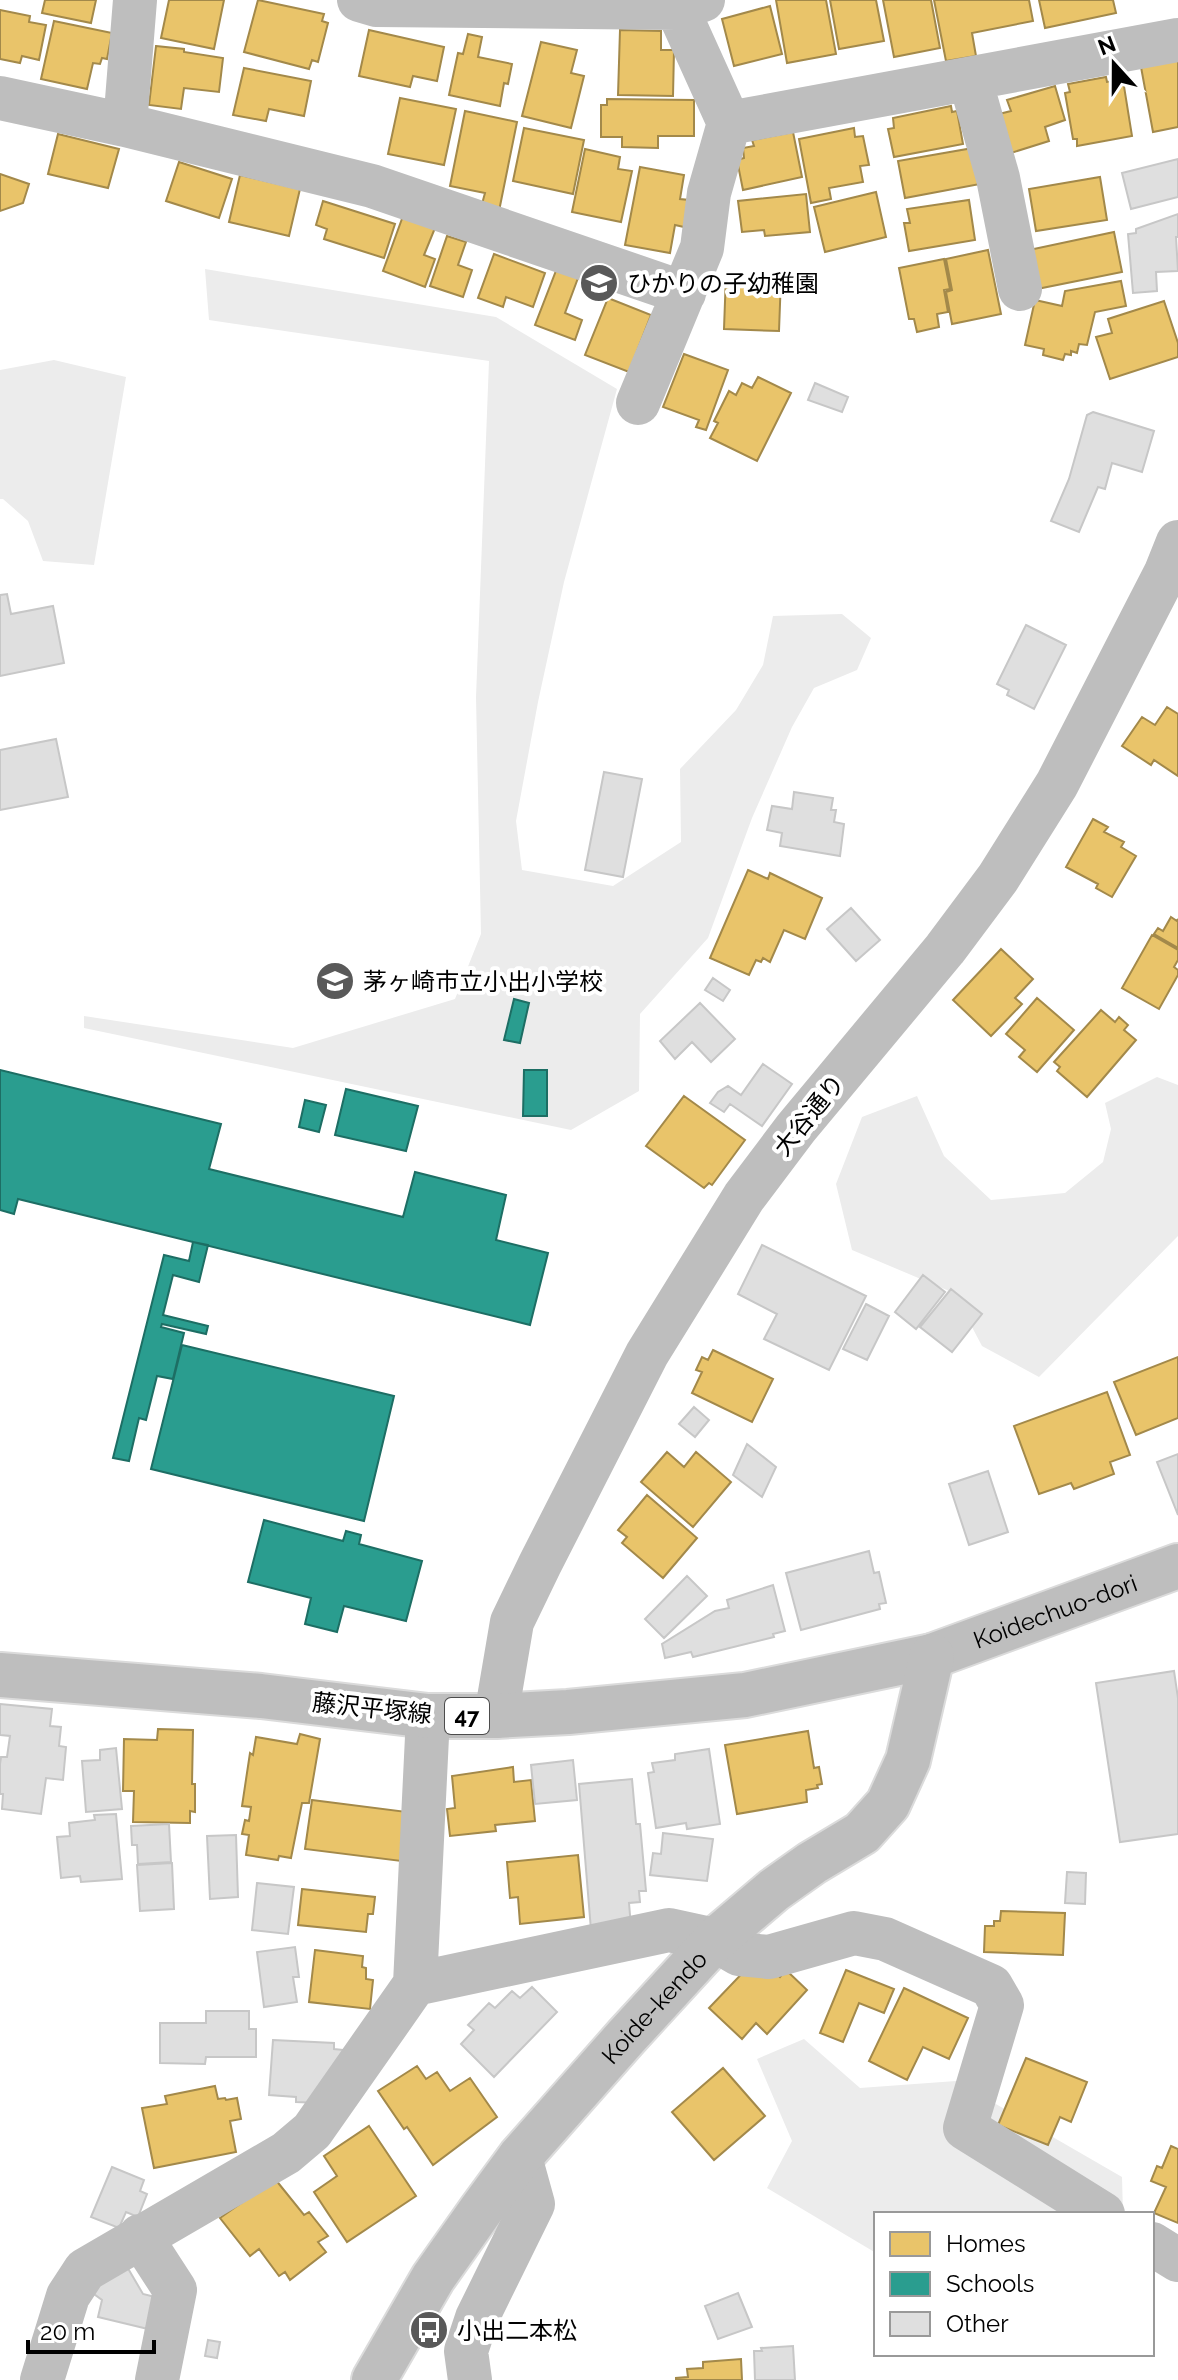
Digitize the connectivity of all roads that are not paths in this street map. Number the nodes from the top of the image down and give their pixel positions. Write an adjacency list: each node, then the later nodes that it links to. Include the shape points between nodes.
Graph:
1 (135, 0): 8 (street)
2 (359, 0): 3 (street, via 376,5)
3 (691, 4): 7 (street)
4 (1178, 40): 5 (street)
5 (970, 79): 7 (street); 9 (street, via 998,178)
6 (0, 98): 8 (street)
7 (729, 123): 10 (street, via 709,193 702,248)
8 (125, 125): 10 (street, via 372,186)
9 (1020, 289)
10 (684, 293): 11 (street)
11 (638, 403)
12 (1178, 542): 17 (street, 大谷通り, via 1057,784 998,878 744,1197 647,1354 512,1622)
13 (1178, 1566): 14 (street, Koidechuo-dori / 47)
14 (932, 1656): 17 (street, 藤沢平塚線 / 47, via 745,1695); 18 (street, Koide-kendo, via 908,1760 888,1804 862,1833 774,1890)
15 (0, 1675): 16 (street, 藤沢平塚線 / 47)
16 (428, 1716): 17 (street, 藤沢平塚線 / 47); 19 (street)
17 (496, 1716)
18 (715, 1940): 19 (street, via 669,1930); 20 (street, Koide-kendo); 21 (street, via 739,1954 769,1957 854,1933 885,1939 991,1986 1002,2005 965,2128)
19 (415, 1984): 22 (street, via 312,2131 286,2153)
20 (520, 2157): 27 (street, Koide-kendo, via 433,2278); 28 (street, via 533,2204 477,2318 466,2351)
21 (1100, 2212)
22 (140, 2236): 25 (street, via 85,2270 68,2296); 26 (street, via 175,2290)
23 (1154, 2245): 24 (street)
24 (1178, 2260)
25 (42, 2380)
26 (157, 2380)
27 (374, 2380)
28 (470, 2380)

